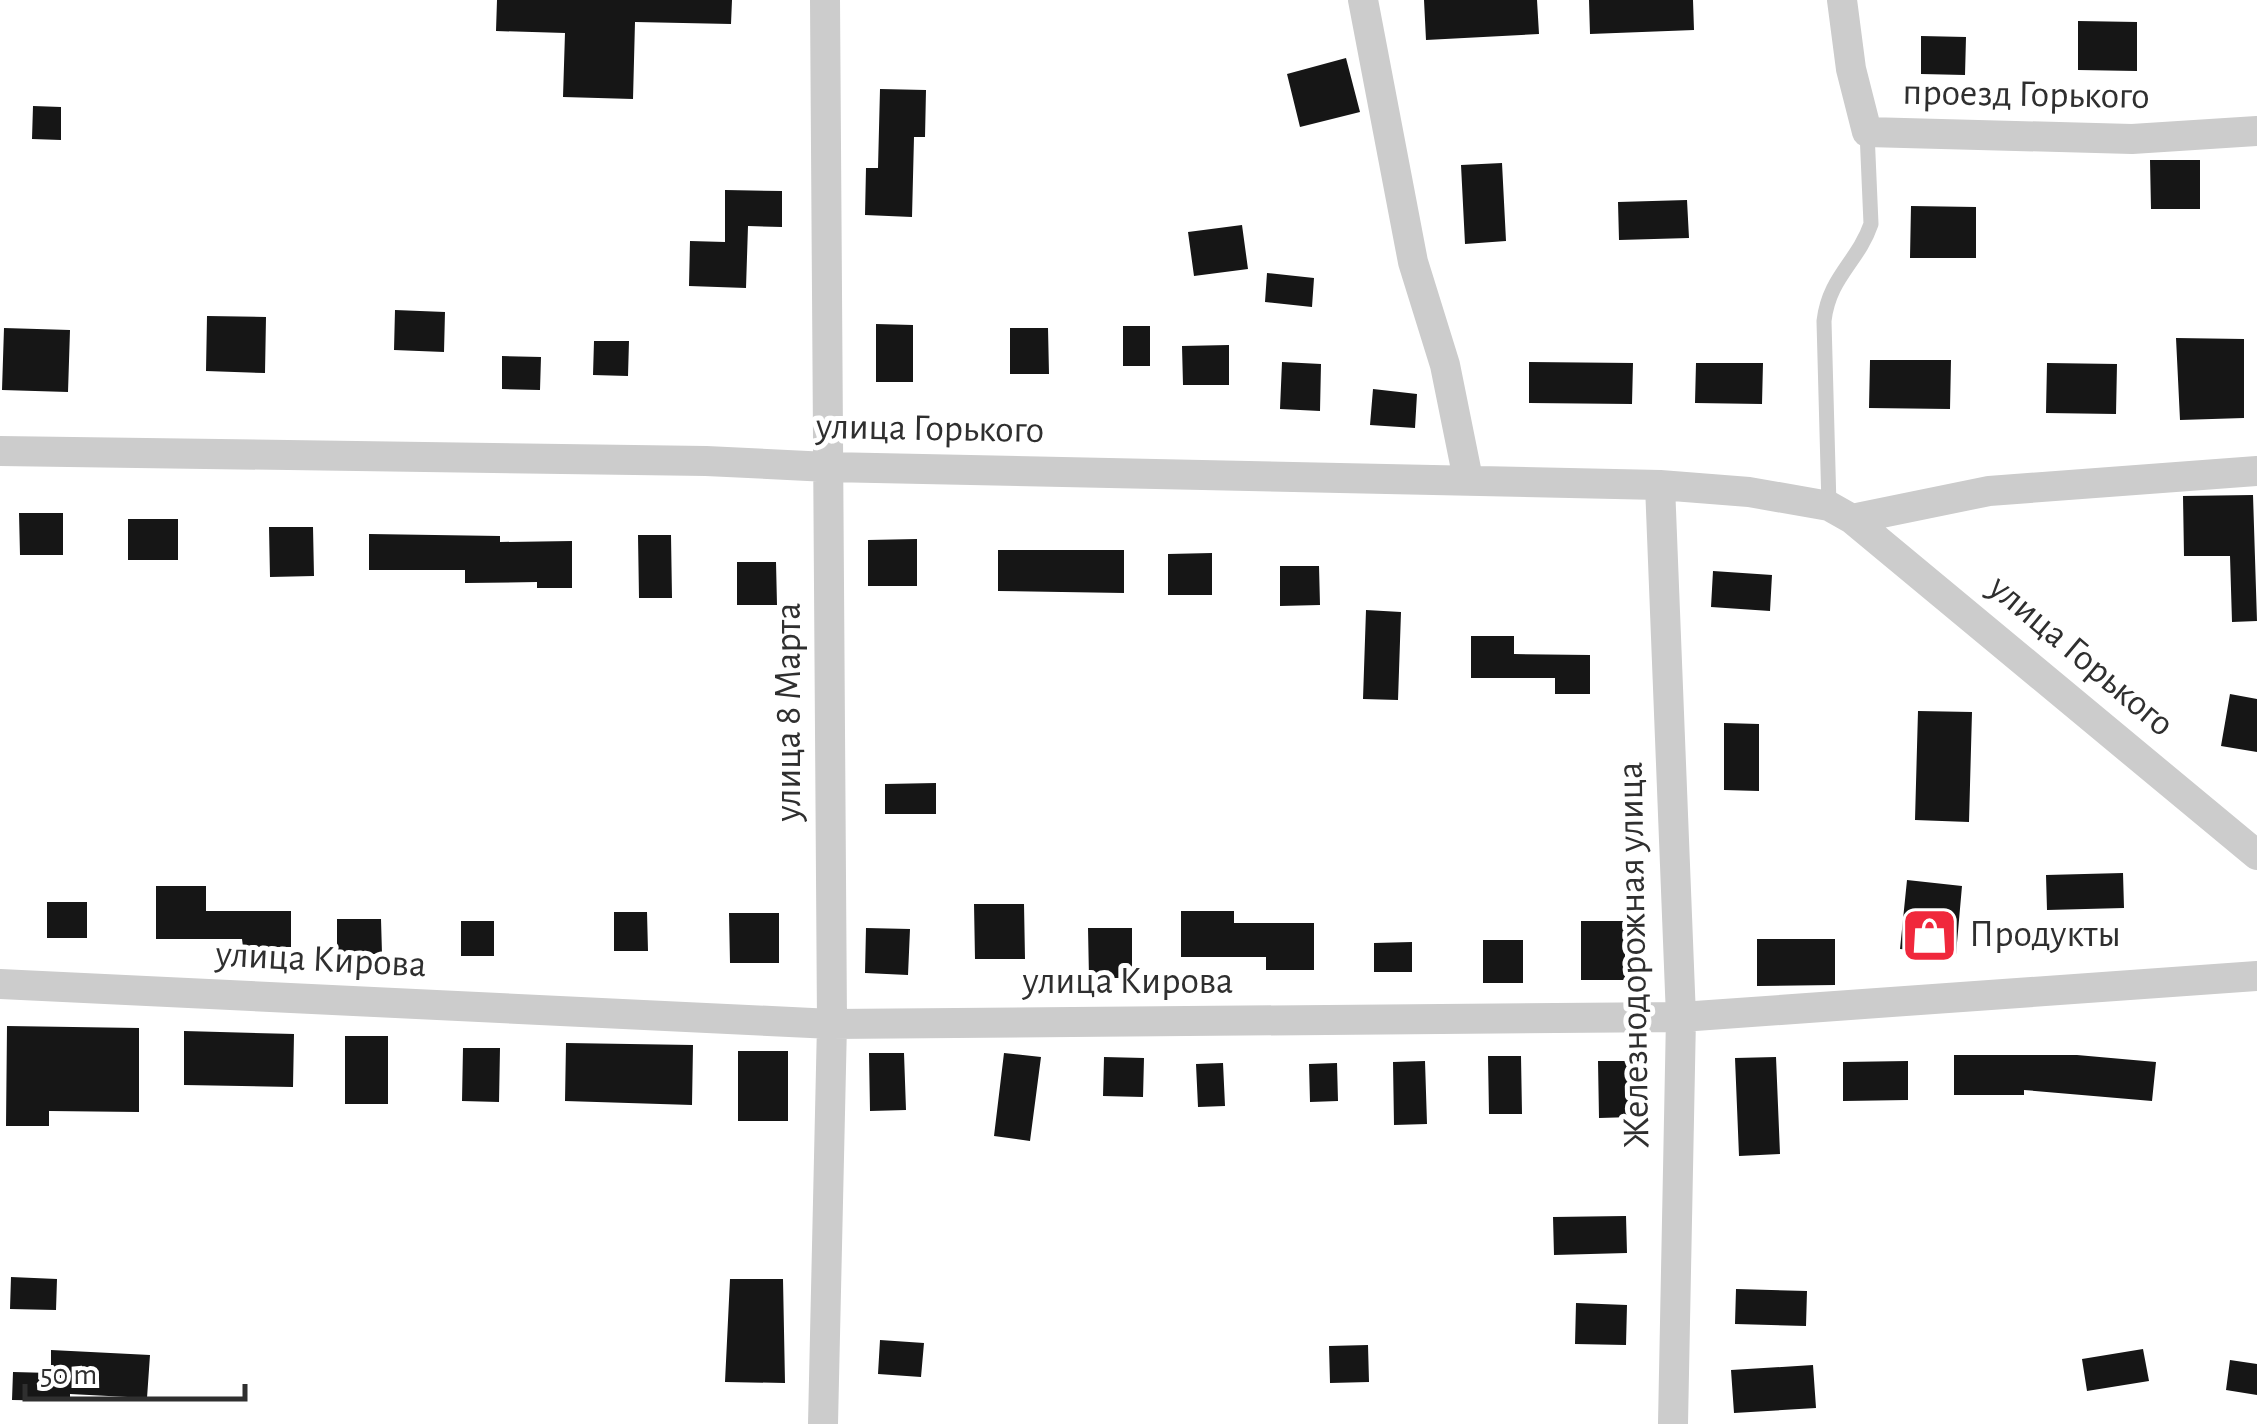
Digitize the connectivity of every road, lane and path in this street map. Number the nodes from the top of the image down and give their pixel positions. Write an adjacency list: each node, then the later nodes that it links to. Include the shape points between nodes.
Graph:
1 (825, 0): 7 (street, улица 8 Марта)
2 (1364, 0): 9 (street, via 1413,262 1445,365)
3 (1842, 0): 4 (street, проезд Горького)
4 (1867, 132): 5 (street, проезд Горького, via 2132,139); 11 (lane, via 1871,224 1826,298 1824,321)
5 (2257, 132)
6 (0, 451): 7 (street, улица Горького)
7 (828, 468): 9 (street, улица Горького); 16 (street, улица 8 Марта)
8 (2257, 470): 11 (street, улица Горького, via 1990,490)
9 (1468, 479): 10 (street, улица Горького)
10 (1660, 486): 11 (street, улица Горького, via 1749,492); 15 (street, Железнодорожная улица)
11 (1841, 512): 12 (street, улица Горького)
12 (2257, 855)
13 (2257, 976): 15 (street, улица Кирова)
14 (0, 984): 16 (street, улица Кирова)
15 (1681, 1018): 16 (street, улица Кирова); 18 (street, Железнодорожная улица)
16 (832, 1024): 17 (street, улица 8 Марта)
17 (823, 1424)
18 (1673, 1424)

